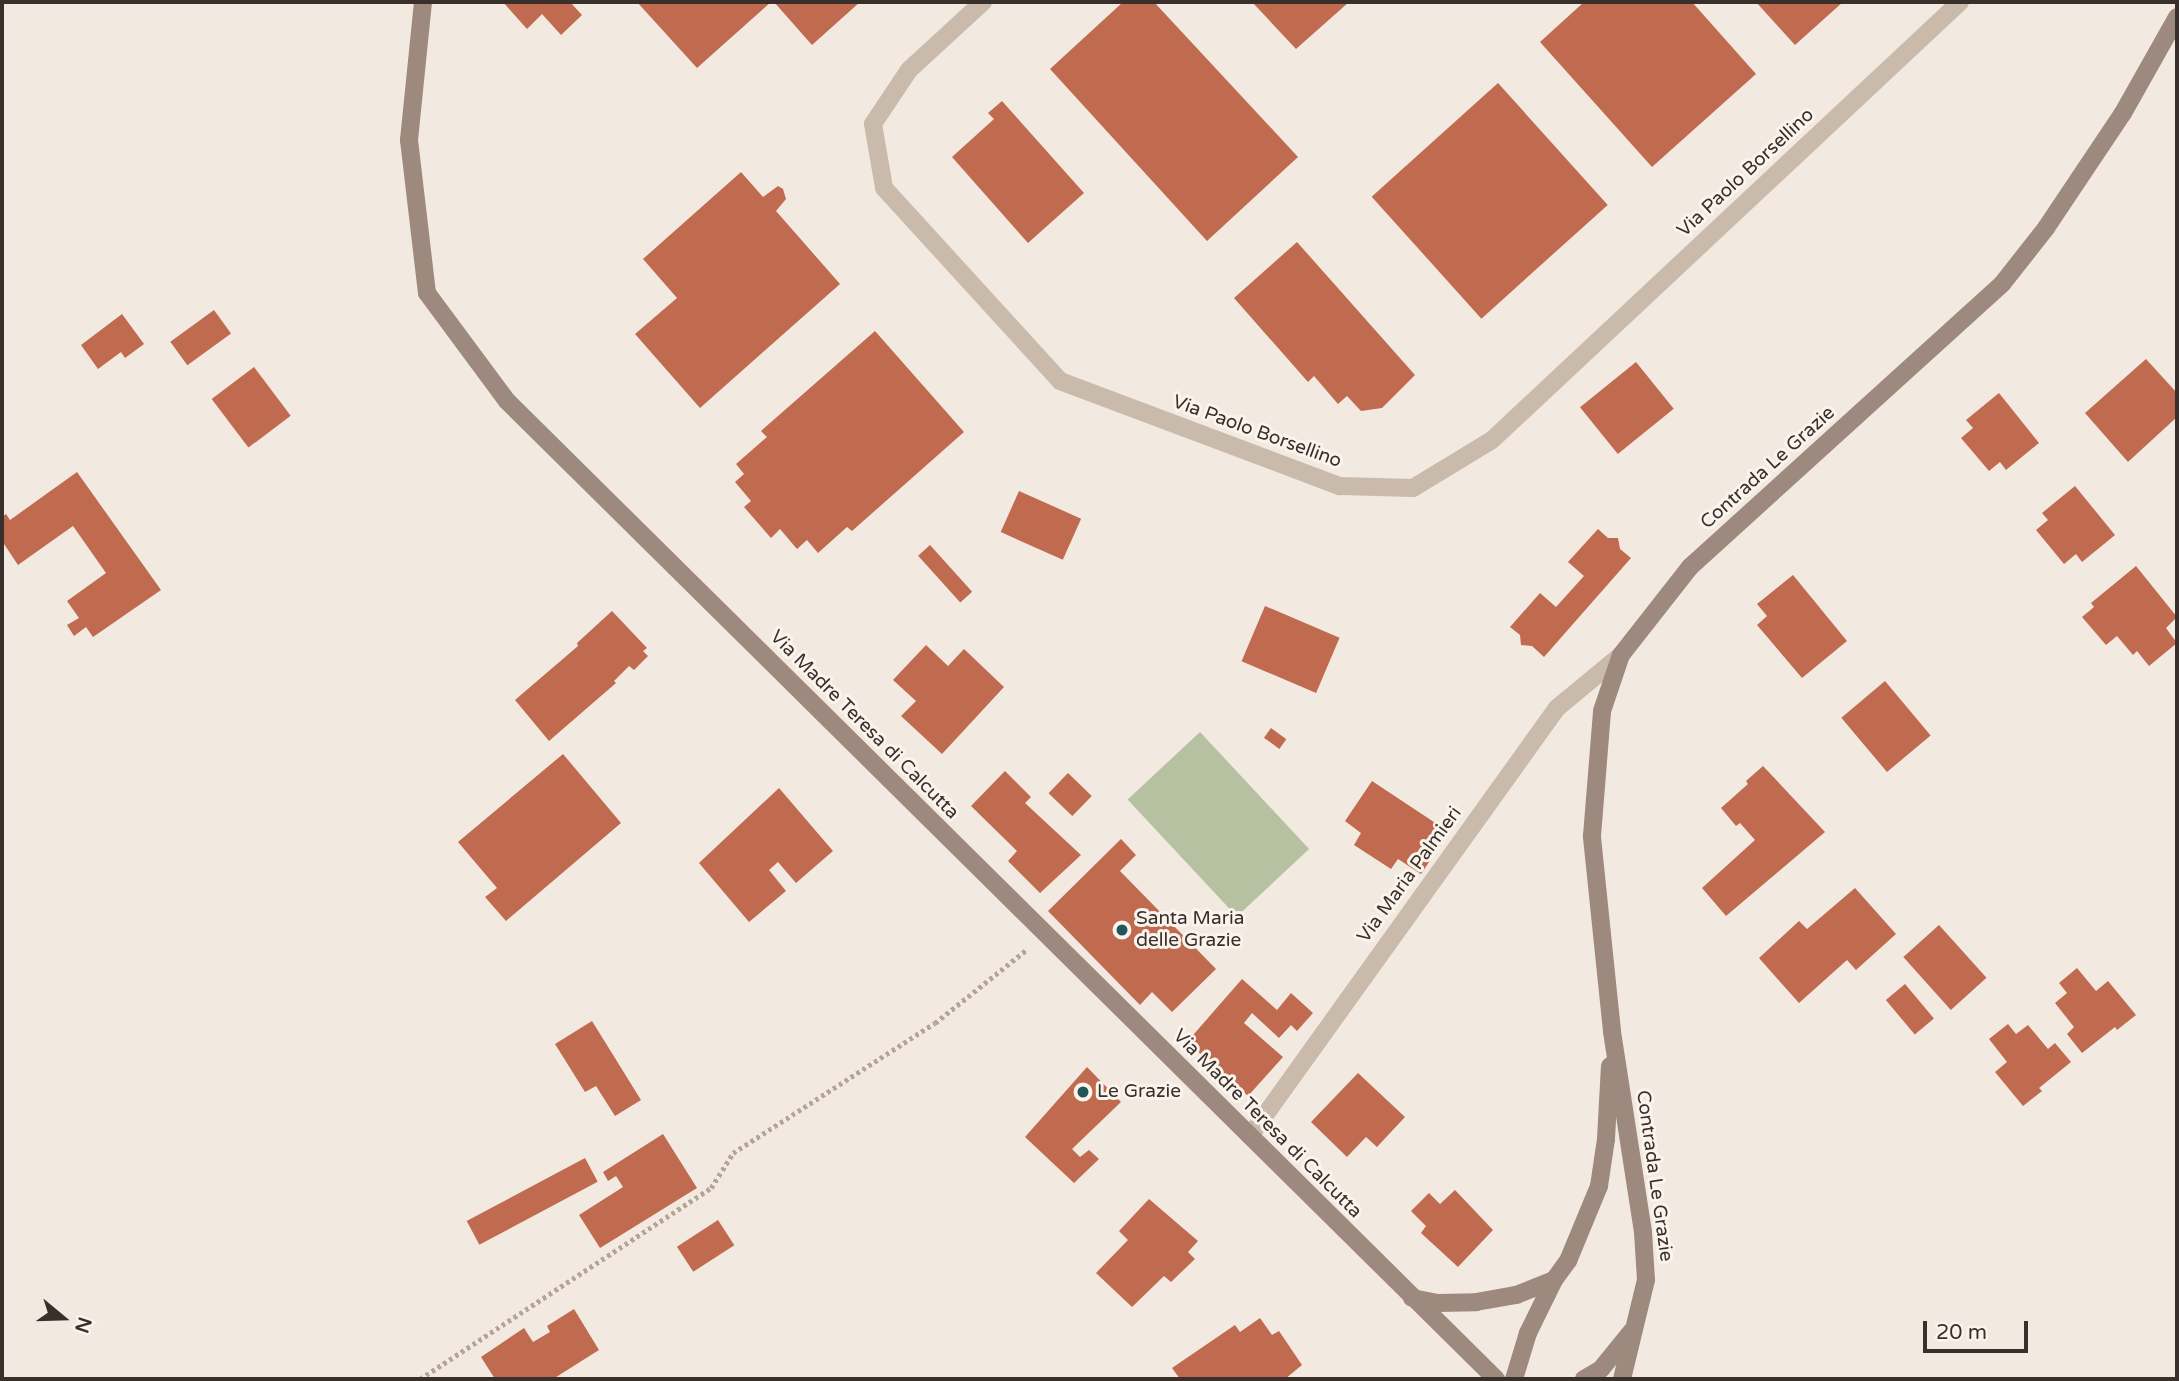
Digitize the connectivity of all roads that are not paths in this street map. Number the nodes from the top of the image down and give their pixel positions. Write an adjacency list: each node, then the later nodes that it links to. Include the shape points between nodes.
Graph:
1 (423, 2): 7 (street, Via Madre Teresa di Calcutta, via 408,140 427,293 507,401)
2 (983, 2): 3 (street, Via Paolo Borsellino, via 909,70 873,124 884,188 1060,381 1340,486 1413,488 1492,440)
3 (1960, 2)
4 (2177, 17): 5 (street, Contrada Le Grazie, via 2123,113 2046,228 2002,284 1690,567)
5 (1621, 655): 6 (street, Contrada Le Grazie, via 1602,711 1592,836); 7 (street, Via Maria Palmieri, via 1557,708)
6 (1612, 1031): 8 (street, Contrada Le Grazie, via 1599,1185 1568,1261); 10 (street, Contrada Le Grazie, via 1643,1231 1646,1279)
7 (1250, 1136): 9 (street, Via Madre Teresa di Calcutta)
8 (1554, 1280): 9 (street, via 1516,1296 1476,1303); 12 (street, Contrada Le Grazie, via 1528,1333)
9 (1412, 1298): 11 (street, Via Madre Teresa di Calcutta)
10 (1636, 1325): 13 (street, Contrada Le Grazie, via 1601,1369); 14 (street, Contrada Le Grazie)
11 (1496, 1379)
12 (1514, 1379)
13 (1584, 1379)
14 (1622, 1379)

